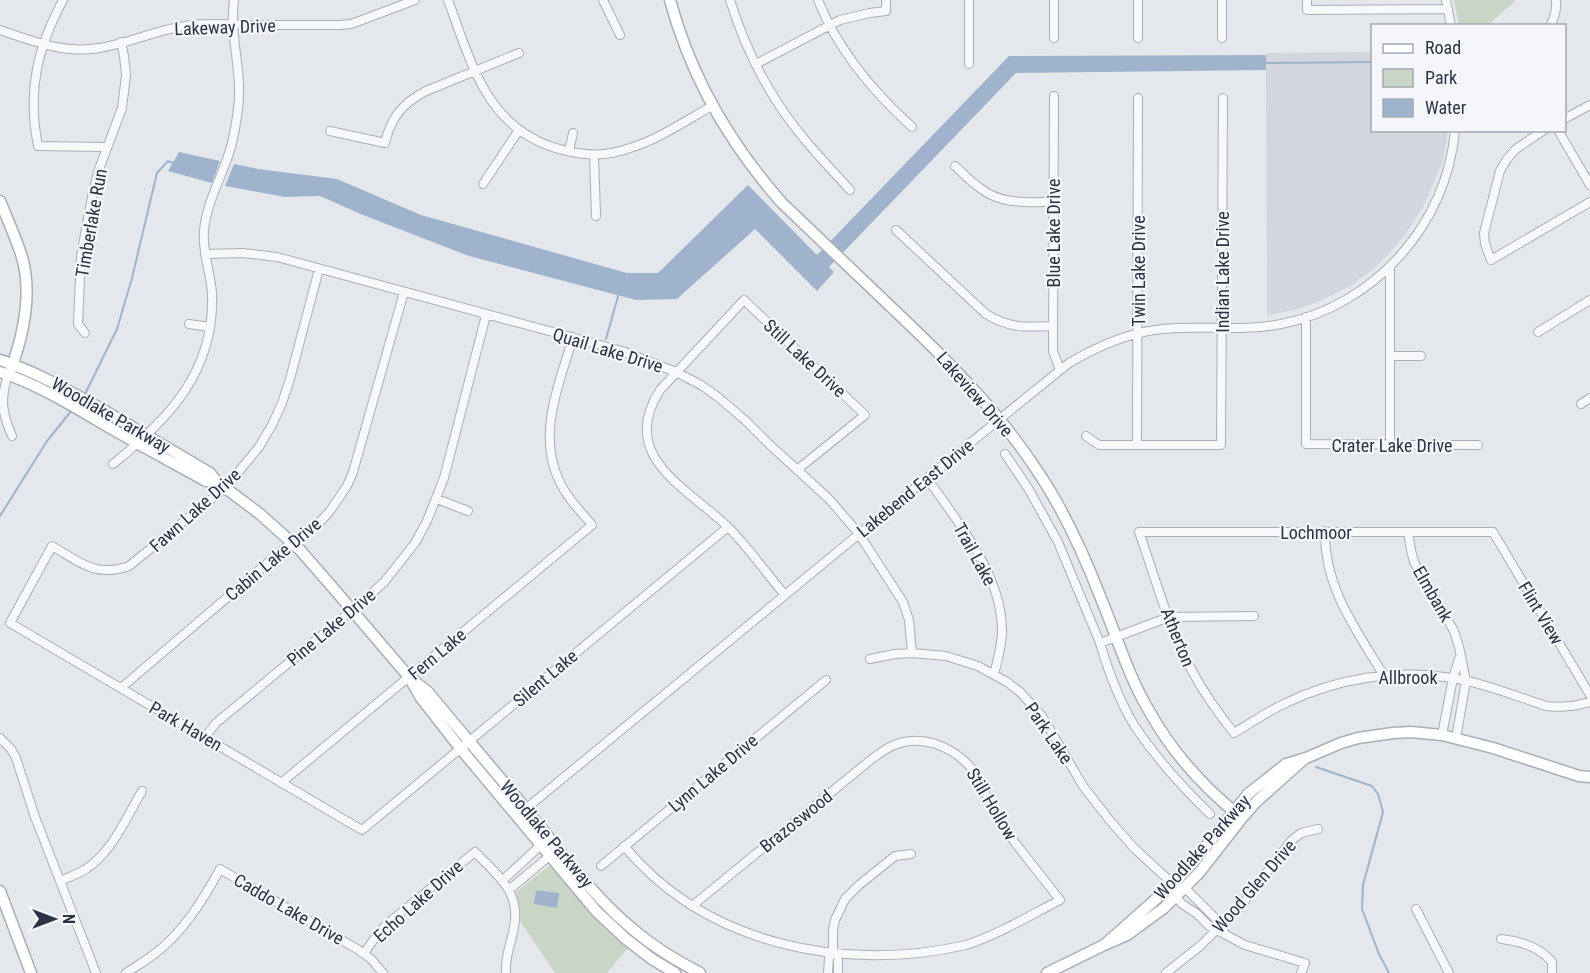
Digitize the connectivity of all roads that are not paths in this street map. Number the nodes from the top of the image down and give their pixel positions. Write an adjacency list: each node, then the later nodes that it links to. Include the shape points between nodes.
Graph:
1 (63, 0): 27 (street)
2 (234, 0): 17 (street)
3 (416, 0): 17 (street, Lakeway Drive, via 351,24)
4 (448, 0): 31 (street)
5 (603, 0): 22 (street)
6 (670, 0): 36 (street, Lakeview Drive, via 683,42)
7 (730, 0): 29 (street)
8 (818, 0): 20 (street)
9 (886, 0): 20 (street, via 886,11 852,16)
10 (969, 0): 30 (street)
11 (1054, 0): 23 (street)
12 (1138, 0): 24 (street)
13 (1222, 0): 25 (street)
14 (1556, 0): 19 (street)
15 (1307, 5): 16 (street)
16 (1447, 5): 18 (street)
17 (232, 24): 26 (street, Lakeway Drive, via 181,26); 57 (street, via 240,81 239,105 229,153 206,218)
18 (1451, 24)
19 (1551, 24)
20 (829, 26): 29 (street); 38 (street, via 873,89)
21 (0, 30): 27 (street, Lakeway Drive)
22 (620, 35)
23 (1054, 38)
24 (1138, 38)
25 (1222, 38)
26 (121, 42): 27 (street, Lakeway Drive, via 86,50); 45 (street, Timberlake Run, via 124,94)
27 (42, 45): 45 (street, via 34,84 38,146)
28 (519, 53): 31 (street)
29 (756, 64): 51 (street, via 795,127)
30 (969, 64)
31 (474, 70): 39 (street, via 489,99); 40 (street, via 413,99 395,116 385,142)
32 (1054, 96): 53 (street, Blue Lake Drive)
33 (1138, 98): 70 (street, Twin Lake Drive)
34 (1222, 98): 67 (street, Indian Lake Drive)
35 (1590, 105): 37 (street)
36 (712, 106): 47 (street, via 632,148); 81 (street, Lakeview Drive, via 736,145 782,203 940,353)
37 (1566, 118)
38 (912, 127)
39 (519, 130): 46 (street); 49 (street)
40 (330, 131)
41 (1455, 132): 58 (street, Lakebend East Drive, via 1437,200 1414,239)
42 (1542, 132): 54 (street, via 1516,149 1500,171 1484,233 1491,260)
43 (1559, 132): 50 (street)
44 (573, 133): 46 (street)
45 (107, 147): 69 (street, Timberlake Run, via 81,256 78,324)
46 (569, 151): 47 (street)
47 (594, 155): 55 (street)
48 (955, 166): 53 (street, via 996,197 1018,202)
49 (483, 184)
50 (1590, 185)
51 (850, 190)
52 (0, 201): 75 (street, via 22,255 25,274 26,311)
53 (1053, 202): 66 (street, Blue Lake Drive)
54 (1590, 202)
55 (596, 216)
56 (896, 230): 66 (street, via 986,314 1011,326)
57 (206, 254): 59 (street, Quail Lake Drive, via 266,255); 65 (street, via 212,286)
58 (1390, 267): 63 (street, Lakebend East Drive, via 1347,299); 72 (street)
59 (319, 269): 60 (street, Quail Lake Drive); 94 (street, Fawn Lake Drive, via 282,403 259,447)
60 (404, 292): 62 (street, Quail Lake Drive); 103 (street, Cabin Lake Drive, via 347,486 320,523)
61 (1590, 300): 68 (street)
62 (486, 315): 71 (street, Quail Lake Drive); 95 (street, Pine Lake Drive)
63 (1306, 317): 67 (street, Lakebend East Drive, via 1260,327); 87 (street, Crater Lake Drive, via 1306,444)
64 (189, 324): 65 (street)
65 (210, 327): 83 (street, via 206,350 194,377)
66 (1053, 327): 76 (street, Blue Lake Drive, via 1053,351)
67 (1221, 328): 70 (street, Lakebend East Drive, via 1162,329); 86 (street, Indian Lake Drive, via 1221,445)
68 (1538, 332)
69 (85, 333)
70 (1138, 334): 76 (street, Lakebend East Drive, via 1090,351); 86 (street, Twin Lake Drive)
71 (573, 337): 77 (street, Quail Lake Drive); 116 (street, Fern Lake, via 552,411 549,441 558,479 592,525)
72 (1390, 356): 73 (street); 87 (street)
73 (1421, 356)
74 (0, 360): 75 (street, Woodlake Parkway)
75 (13, 364): 78 (street); 83 (street, Woodlake Parkway, via 76,394)
76 (1059, 370): 81 (street, Lakebend East Drive)
77 (676, 372): 91 (street, Quail Lake Drive, via 718,398); 91 (street, Still Lake Drive, via 744,300 865,415); 97 (street, via 650,407 646,426 649,446 667,475)
78 (4, 374): 82 (street, via 3,415); 85 (street, Woodlake Parkway, via 27,382)
79 (1590, 398): 80 (street)
80 (1581, 404)
81 (999, 419): 92 (street, Lakebend East Drive); 109 (street, Lakeview Drive, via 1040,475 1075,537)
82 (12, 436)
83 (147, 436): 85 (street); 93 (street, Woodlake Parkway, via 210,473)
84 (1086, 436): 86 (street, via 1099,445)
85 (138, 444): 90 (street, Woodlake Parkway); 93 (street, Woodlake Parkway, via 206,481)
86 (1137, 444)
87 (1390, 445): 88 (street, Crater Lake Drive)
88 (1478, 445)
89 (1005, 454): 110 (street, via 1058,542)
90 (113, 464)
91 (797, 470): 102 (street, Quail Lake Drive)
92 (927, 478): 102 (street, Lakebend East Drive); 114 (street, Trail Lake, via 965,533 995,589 1002,634)
93 (216, 481): 94 (street, Woodlake Parkway)
94 (225, 488): 103 (street, Woodlake Parkway, via 261,514); 108 (street, Fawn Lake Drive, via 129,566 107,571 88,567 52,546)
95 (437, 499): 96 (street); 105 (street, Pine Lake Drive, via 428,521 401,562)
96 (468, 512)
97 (728, 527): 104 (street); 129 (street, Silent Lake)
98 (1325, 531): 99 (street, Lochmoor); 100 (street, Lochmoor); 115 (street, via 1326,555 1338,596)
99 (1139, 532): 107 (street, Atherton)
100 (1408, 532): 101 (street, Lochmoor); 112 (street, Elmbank, via 1414,562 1454,631)
101 (1493, 532): 121 (street, Flint View)
102 (859, 534): 104 (street, Lakebend East Drive); 111 (street, Quail Lake Drive, via 903,602)
103 (291, 543): 105 (street, Woodlake Parkway); 120 (street, Cabin Lake Drive)
104 (785, 595): 134 (street, Lakebend East Drive)
105 (352, 611): 116 (street, Woodlake Parkway); 125 (street, Pine Lake Drive, via 216,723)
106 (1254, 616): 107 (street)
107 (1169, 617): 109 (street); 123 (street, Atherton, via 1191,669)
108 (10, 623): 120 (street, Park Haven)
109 (1116, 637): 110 (street); 136 (street, Lakeview Drive, via 1148,709 1171,746)
110 (1100, 643): 135 (street, via 1134,724 1170,773)
111 (912, 653): 113 (street, Park Lake); 114 (street, Park Lake, via 946,656)
112 (1461, 655): 117 (street); 119 (street, Elmbank)
113 (870, 658)
114 (994, 674): 148 (street, Park Lake, via 1031,703 1051,729 1083,786 1111,822)
115 (1384, 676): 117 (street, Allbrook); 123 (street, Allbrook, via 1342,682 1309,693)
116 (409, 677): 129 (street, Woodlake Parkway, via 428,692); 131 (street, Fern Lake)
117 (1453, 678): 119 (street, Allbrook); 124 (street)
118 (825, 680): 140 (street, Lynn Lake Drive)
119 (1466, 681): 122 (street, Allbrook, via 1546,706 1564,708); 127 (street, Elmbank)
120 (121, 688): 125 (street, Park Haven)
121 (1590, 695)
122 (1590, 702)
123 (1234, 733)
124 (1442, 735): 127 (street, Woodlake Parkway); 136 (street, Woodlake Parkway, via 1376,735 1341,743 1286,764 1248,794)
125 (205, 737): 131 (street, Park Haven)
126 (0, 738): 146 (street, via 16,758)
127 (1456, 738): 130 (street, Woodlake Parkway)
128 (904, 742): 154 (street, Brazoswood, via 873,758); 162 (street, Still Hollow, via 938,745 965,761 1004,827 1060,900 990,936 940,952 896,959)
129 (465, 745): 134 (street, Woodlake Parkway); 138 (street, Silent Lake)
130 (1585, 776): 132 (street, Woodlake Parkway)
131 (281, 783): 138 (street, Park Haven)
132 (1590, 784)
133 (142, 791): 146 (street, via 100,857 81,872)
134 (521, 812): 139 (street, Woodlake Parkway)
135 (1210, 814)
136 (1237, 815): 148 (street, Woodlake Parkway); 149 (street, Woodlake Parkway)
137 (1318, 829): 157 (street, Wood Glen Drive, via 1301,833 1291,841)
138 (362, 830)
139 (545, 841): 141 (street, Woodlake Parkway); 143 (street)
140 (624, 846): 144 (street, Lynn Lake Drive); 154 (street, via 655,879)
141 (554, 852): 145 (street); 168 (street, Woodlake Parkway, via 597,912 626,939); 169 (street, Woodlake Parkway, via 633,930)
142 (911, 854): 161 (street, via 896,856 844,900 835,920)
143 (524, 861): 145 (street); 147 (street)
144 (601, 866)
145 (532, 871): 150 (street)
146 (60, 881): 164 (street)
147 (502, 881): 150 (street); 160 (street, Echo Lake Drive, via 475,852 392,920)
148 (1173, 884): 149 (street, Park Lake); 152 (street); 159 (street, Woodlake Parkway)
149 (1185, 888): 152 (street, Woodlake Parkway); 153 (street)
150 (509, 890): 167 (street, via 515,902 516,920)
151 (0, 891): 163 (street)
152 (1176, 897): 156 (street); 159 (street, Woodlake Parkway, via 1127,935)
153 (1203, 905): 156 (street); 157 (street)
154 (692, 906): 161 (street, via 708,919 757,941 799,953)
155 (1416, 909): 175 (street)
156 (1196, 913): 157 (street, via 1209,926)
157 (1222, 930): 173 (street, Wood Glen Drive); 174 (street, via 1245,945 1305,963)
158 (1501, 939): 176 (street, via 1516,941 1546,955 1552,962)
159 (1104, 945): 172 (street, Woodlake Parkway)
160 (364, 953): 165 (street, Caddo Lake Drive, via 220,869 182,927 155,954); 166 (street, Caddo Lake Drive)
161 (831, 954): 162 (street); 170 (street)
162 (838, 959): 171 (street)
163 (32, 973)
164 (96, 973)
165 (126, 973)
166 (383, 973)
167 (506, 973)
168 (675, 973)
169 (700, 973)
170 (828, 973)
171 (838, 973)
172 (1047, 973)
173 (1166, 973)
174 (1301, 973)
175 (1449, 973)
176 (1552, 973)

